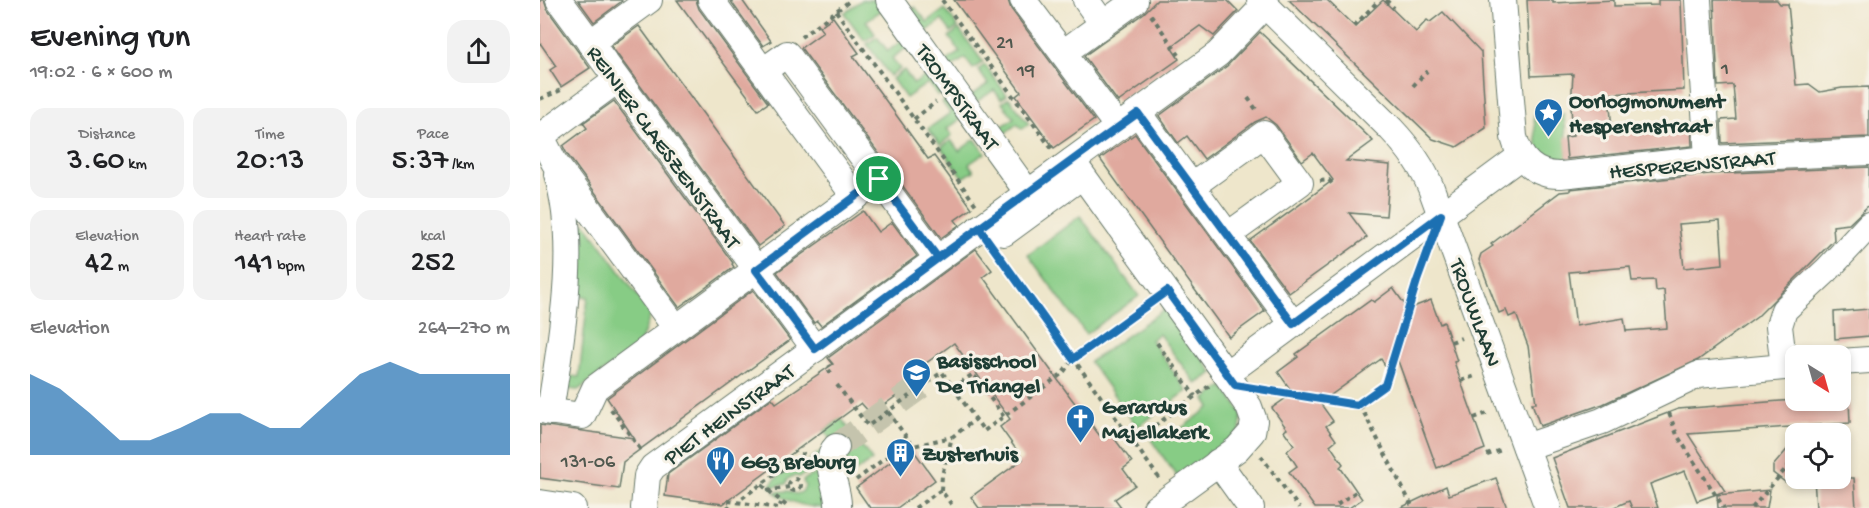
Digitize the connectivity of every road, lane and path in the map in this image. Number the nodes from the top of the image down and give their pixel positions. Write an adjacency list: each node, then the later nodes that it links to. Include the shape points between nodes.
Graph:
1 (559, 0): 19 (street, REINIER CLAESZENSTRAAT)
2 (649, 0): 19 (street)
3 (711, 0): 22 (street)
4 (851, 0): 16 (path)
5 (890, 0): 35 (street, TROMPSTRAAT)
6 (942, 0): 32 (path)
7 (1023, 0): 20 (street)
8 (1086, 0): 17 (street)
9 (1379, 0): 18 (path)
10 (1386, 0): 15 (path)
11 (1503, 0): 29 (street, via 1512,129)
12 (1698, 0): 30 (street)
13 (1135, 1): 17 (street); 24 (path, via 1142,3)
14 (1262, 3): 24 (street, PIET HEINSTRAAT, via 1224,48); 37 (street, TROUWLAAN, via 1407,147 1426,176)
15 (1394, 8)
16 (836, 11): 21 (path, via 786,47); 38 (path)
17 (1103, 24): 20 (street)
18 (1354, 26)
19 (590, 43): 25 (street, REINIER CLAESZENSTRAAT)
20 (1063, 53): 27 (street)
21 (786, 54): 22 (street); 33 (street)
22 (763, 71): 36 (street)
23 (1427, 71): 26 (path)
24 (1193, 72): 27 (street, PIET HEINSTRAAT)
25 (617, 80): 31 (street, via 541,136); 42 (street, REINIER CLAESZENSTRAAT)
26 (1413, 86)
27 (1128, 120): 32 (street, PIET HEINSTRAAT); 34 (street)
28 (1869, 152): 30 (street, HESPERENSTRAAT)
29 (1521, 156): 30 (street, HESPERENSTRAAT, via 1536,171 1551,175); 37 (street)
30 (1708, 159)
31 (554, 162): 45 (street); 61 (street, via 566,219 566,283 563,324)
32 (1073, 168): 35 (street, PIET HEINSTRAAT); 38 (street, via 1004,233); 43 (street)
33 (879, 179): 36 (street); 41 (street)
34 (1192, 186): 40 (street); 40 (street, via 1264,134 1300,183)
35 (1029, 193): 38 (street, PIET HEINSTRAAT)
36 (855, 197): 42 (street)
37 (1441, 215): 44 (street); 60 (path, via 1385,385); 70 (street, TROUWLAAN)
38 (983, 225): 41 (street, PIET HEINSTRAAT); 48 (path)
39 (1869, 225): 47 (street, via 1784,310 1779,326)
40 (1228, 236): 44 (street)
41 (938, 258): 49 (street, PIET HEINSTRAAT)
42 (756, 270): 45 (street); 49 (street, REINIER CLAESZENSTRAAT)
43 (1167, 291): 48 (path); 54 (street)
44 (1293, 324): 54 (street)
45 (676, 328): 56 (street)
46 (1157, 343): 59 (path)
47 (1785, 348)
48 (1073, 359): 63 (path, via 1063,373); 67 (path)
49 (821, 360): 53 (path); 73 (street, PIET HEINSTRAAT)
50 (1869, 360): 51 (street)
51 (1851, 361)
52 (1785, 367): 58 (street, via 1698,375)
53 (831, 376)
54 (1231, 379): 59 (path); 60 (path); 66 (street, via 1252,414)
55 (837, 385): 62 (path, via 868,426)
56 (595, 388): 61 (street, via 582,416); 73 (path)
57 (953, 388): 62 (path, via 942,372); 63 (path, via 973,374); 64 (path)
58 (1662, 393): 70 (street, via 1602,421); 97 (path, via 1677,435)
59 (1195, 396): 67 (path)
60 (1360, 405): 95 (path)
61 (545, 411)
62 (888, 412): 65 (path, via 913,446)
63 (1004, 417): 64 (path, via 984,431)
64 (976, 419): 65 (path)
65 (952, 437): 78 (path)
66 (1248, 438): 72 (street); 94 (path)
67 (1133, 442): 83 (path)
68 (903, 445): 76 (path)
69 (836, 447): 90 (street, via 830,462)
70 (1526, 447): 96 (street, TROUWLAAN)
71 (801, 448): 75 (path, via 801,456)
72 (1218, 462): 83 (street); 93 (street)
73 (653, 467): 88 (street, PIET HEINSTRAAT, via 647,476)
74 (1785, 470): 98 (path)
75 (762, 484): 79 (path); 81 (path)
76 (851, 484)
77 (789, 487): 79 (path)
78 (941, 490): 91 (path); 92 (path)
79 (767, 491): 82 (path)
80 (1357, 491): 86 (path)
81 (742, 498)
82 (781, 502): 85 (path, via 779,508); 89 (path)
83 (1164, 502)
84 (540, 503): 87 (street)
85 (729, 505)
86 (1337, 505)
87 (573, 508)
88 (644, 508)
89 (789, 508)
90 (838, 508)
91 (915, 508)
92 (954, 508)
93 (1251, 508)
94 (1299, 508)
95 (1413, 508)
96 (1548, 508)
97 (1724, 508)
98 (1752, 508)

